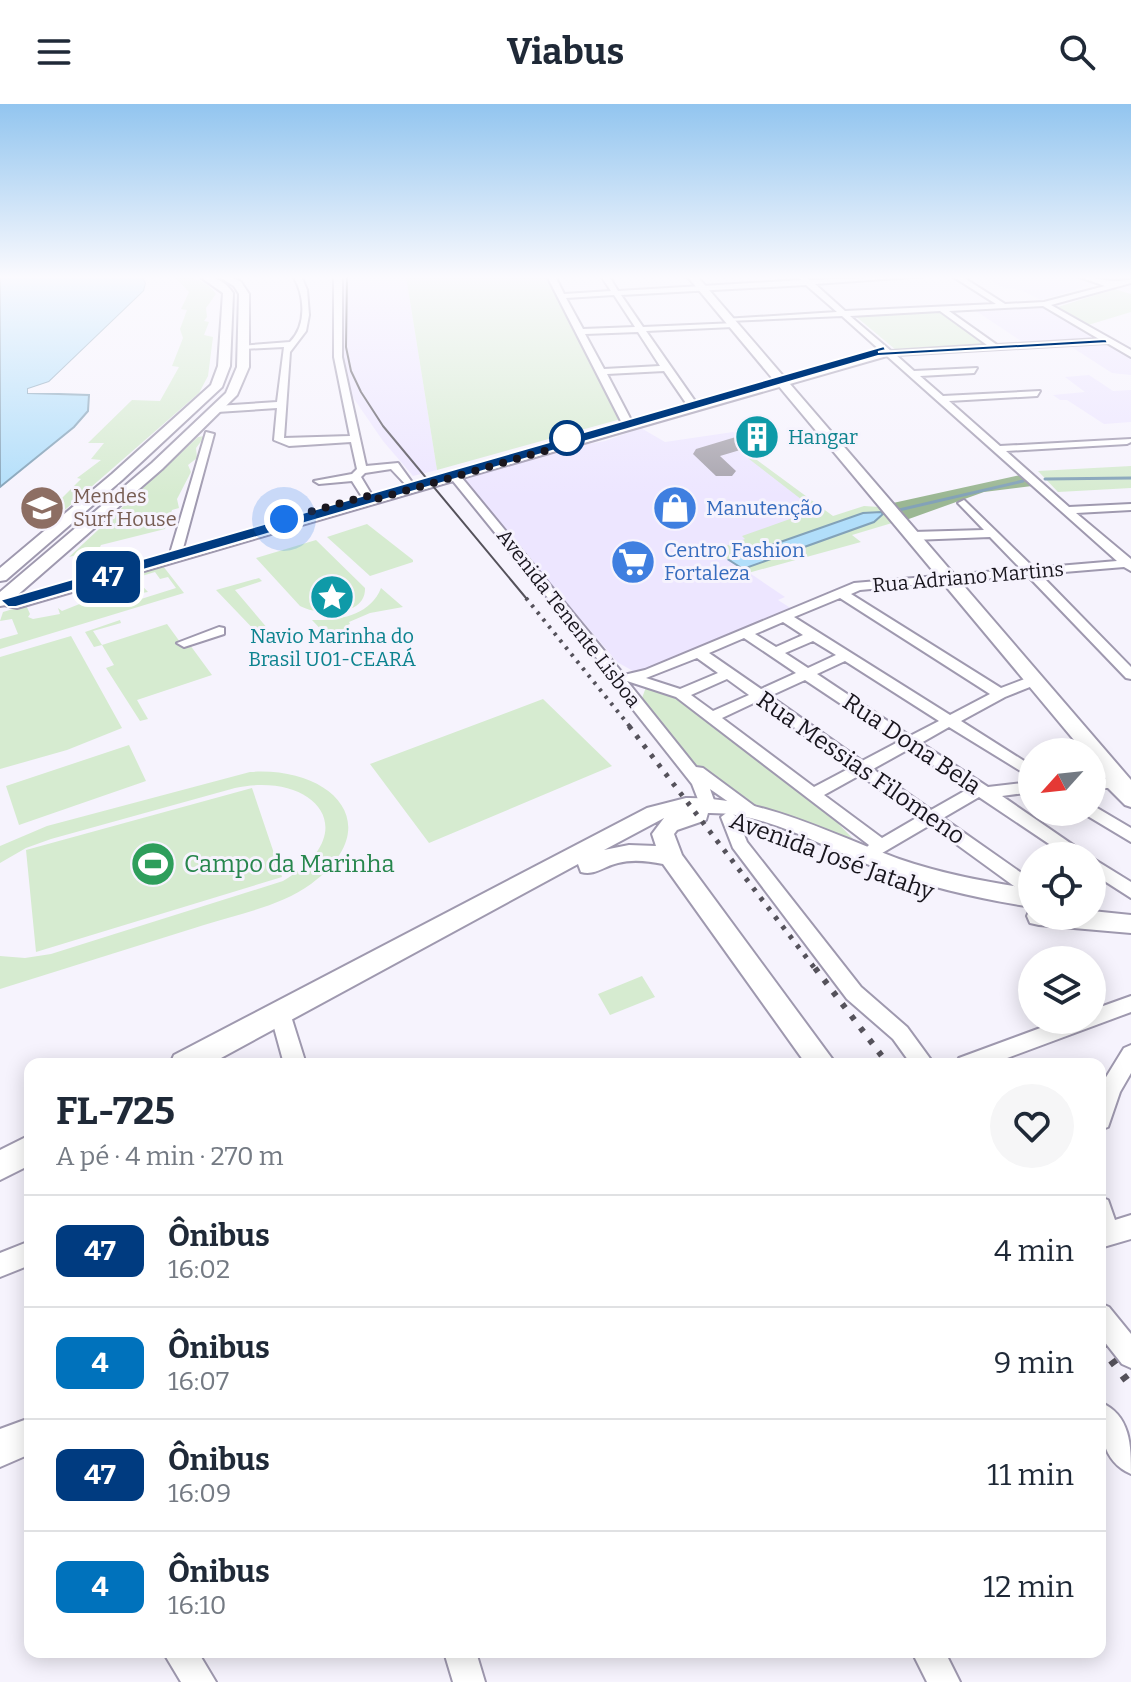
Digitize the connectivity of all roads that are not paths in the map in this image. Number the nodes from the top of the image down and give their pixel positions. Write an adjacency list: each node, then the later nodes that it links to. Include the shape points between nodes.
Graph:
1 (224, 350): 29 (main road, via 216,387)
2 (243, 350): 19 (main road, via 240,377)
3 (287, 350): 17 (street)
4 (338, 350): 22 (street)
5 (591, 350): 12 (street)
6 (654, 350): 10 (street)
7 (754, 350): 14 (main road)
8 (936, 350): 9 (street)
9 (887, 351): 13 (street); 14 (street)
10 (666, 368): 12 (street); 18 (street)
11 (974, 370): 13 (street)
12 (603, 372): 20 (street)
13 (913, 374): 16 (street)
14 (779, 380): 18 (street); 35 (main road)
15 (1037, 393): 16 (street)
16 (940, 399): 24 (street)
17 (281, 405): 19 (street); 22 (street, via 281,442)
18 (692, 405): 20 (street)
19 (217, 409): 29 (main road)
20 (628, 424): 26 (street); 28 (street)
21 (209, 434): 36 (street)
22 (356, 439): 25 (street)
23 (1127, 441): 24 (street)
24 (997, 449): 33 (street)
25 (359, 473): 27 (street); 28 (street, via 394,465); 30 (street)
26 (455, 476): 30 (street); 51 (street, Avenida Tenente Lisboa)
27 (319, 481)
28 (409, 484): 30 (street)
29 (120, 486): 39 (main road); 42 (main road)
30 (368, 499): 36 (street)
31 (964, 503): 34 (street)
32 (1131, 507): 33 (street)
33 (1067, 510): 37 (street)
34 (992, 533): 35 (street); 38 (street)
35 (913, 536): 40 (main road)
36 (175, 554): 42 (street)
37 (1130, 564): 38 (street, Rua Adriano Martins)
38 (1030, 571): 40 (street, Rua Adriano Martins); 54 (street)
39 (4, 575)
40 (949, 578): 41 (street, Rua Adriano Martins, via 858,586); 56 (main road)
41 (841, 593): 43 (street, Rua Adriano Martins); 58 (street)
42 (0, 600)
43 (783, 616): 45 (street, Rua Adriano Martins); 46 (street)
44 (219, 631): 47 (street)
45 (745, 633): 48 (street, Rua Adriano Martins); 49 (street, Rua Dona Bela)
46 (814, 635): 49 (street); 50 (street)
47 (184, 643)
48 (697, 651): 53 (street, Rua Messias Filomeno); 55 (street, Rua Adriano Martins)
49 (776, 652): 52 (street, Rua Dona Bela)
50 (846, 656): 52 (street); 62 (street)
51 (610, 665): 55 (street); 60 (street, Avenida Tenente Lisboa)
52 (807, 673): 59 (street); 63 (street, Rua Dona Bela)
53 (728, 674): 57 (street); 59 (street, Rua Messias Filomeno)
54 (1131, 675)
55 (641, 677): 57 (street); 60 (street)
56 (1035, 680): 58 (street); 67 (main road)
57 (681, 694): 61 (street)
58 (1000, 694): 62 (street)
59 (759, 696): 61 (street); 66 (street, Rua Messias Filomeno)
60 (633, 700): 64 (street, Avenida Tenente Lisboa)
61 (712, 717): 71 (street)
62 (948, 721): 63 (street); 65 (street)
63 (909, 741): 66 (street); 70 (street, Rua Dona Bela)
64 (682, 760): 74 (street, Avenida Tenente Lisboa, via 700,783); 75 (street, Avenida Tenente Lisboa)
65 (1018, 764)
66 (860, 768): 71 (street); 76 (street, Rua Messias Filomeno)
67 (1124, 776): 72 (main road)
68 (1106, 781): 73 (street)
69 (1018, 788): 70 (street)
70 (982, 791): 76 (street); 79 (street, Rua Dona Bela)
71 (813, 794): 80 (street)
72 (1131, 794)
73 (1131, 801)
74 (707, 803): 75 (main road, Avenida José Jatahy); 91 (main road, Avenida José Jatahy, via 655,813)
75 (739, 813): 80 (main road, Avenida José Jatahy); 81 (main road, Avenida José Jatahy, via 698,815 669,825 663,834); 88 (main road, Avenida José Jatahy, via 902,885); 100 (street, Avenida Tenente Lisboa, via 739,844 854,993 900,1033)
76 (930, 817): 80 (street); 83 (street, Rua Messias Filomeno)
77 (1106, 818): 78 (street)
78 (1131, 834)
79 (1059, 842)
80 (873, 850): 84 (main road, Avenida José Jatahy, via 948,881)
81 (671, 858): 91 (main road, via 634,851 604,858 371,985); 99 (main road)
82 (1106, 874): 85 (street)
83 (1018, 883)
84 (1018, 890)
85 (1131, 891)
86 (1106, 906): 87 (main road)
87 (1131, 907)
88 (1018, 912)
89 (1106, 922): 90 (main road)
90 (1131, 924)
91 (332, 988): 93 (main road)
92 (1131, 1004): 94 (street)
93 (280, 1013): 96 (main road); 98 (street)
94 (1106, 1013)
95 (1048, 1034): 101 (street)
96 (224, 1054)
97 (1131, 1054): 102 (street)
98 (293, 1058)
99 (818, 1058)
100 (919, 1058)
101 (982, 1058)
102 (1106, 1101)
103 (24, 1152): 104 (main road)
104 (0, 1166)
105 (1131, 1227): 106 (street)
106 (1106, 1234)
107 (24, 1255): 108 (street)
108 (0, 1265)
109 (1106, 1324): 110 (street)
110 (1131, 1355)
111 (1106, 1425): 114 (street)
112 (24, 1438): 113 (main road)
113 (0, 1448)
114 (1131, 1460)
115 (183, 1658): 118 (street)
116 (462, 1658): 119 (street)
117 (931, 1658): 120 (street)
118 (200, 1682)
119 (469, 1682)
120 (944, 1682)

